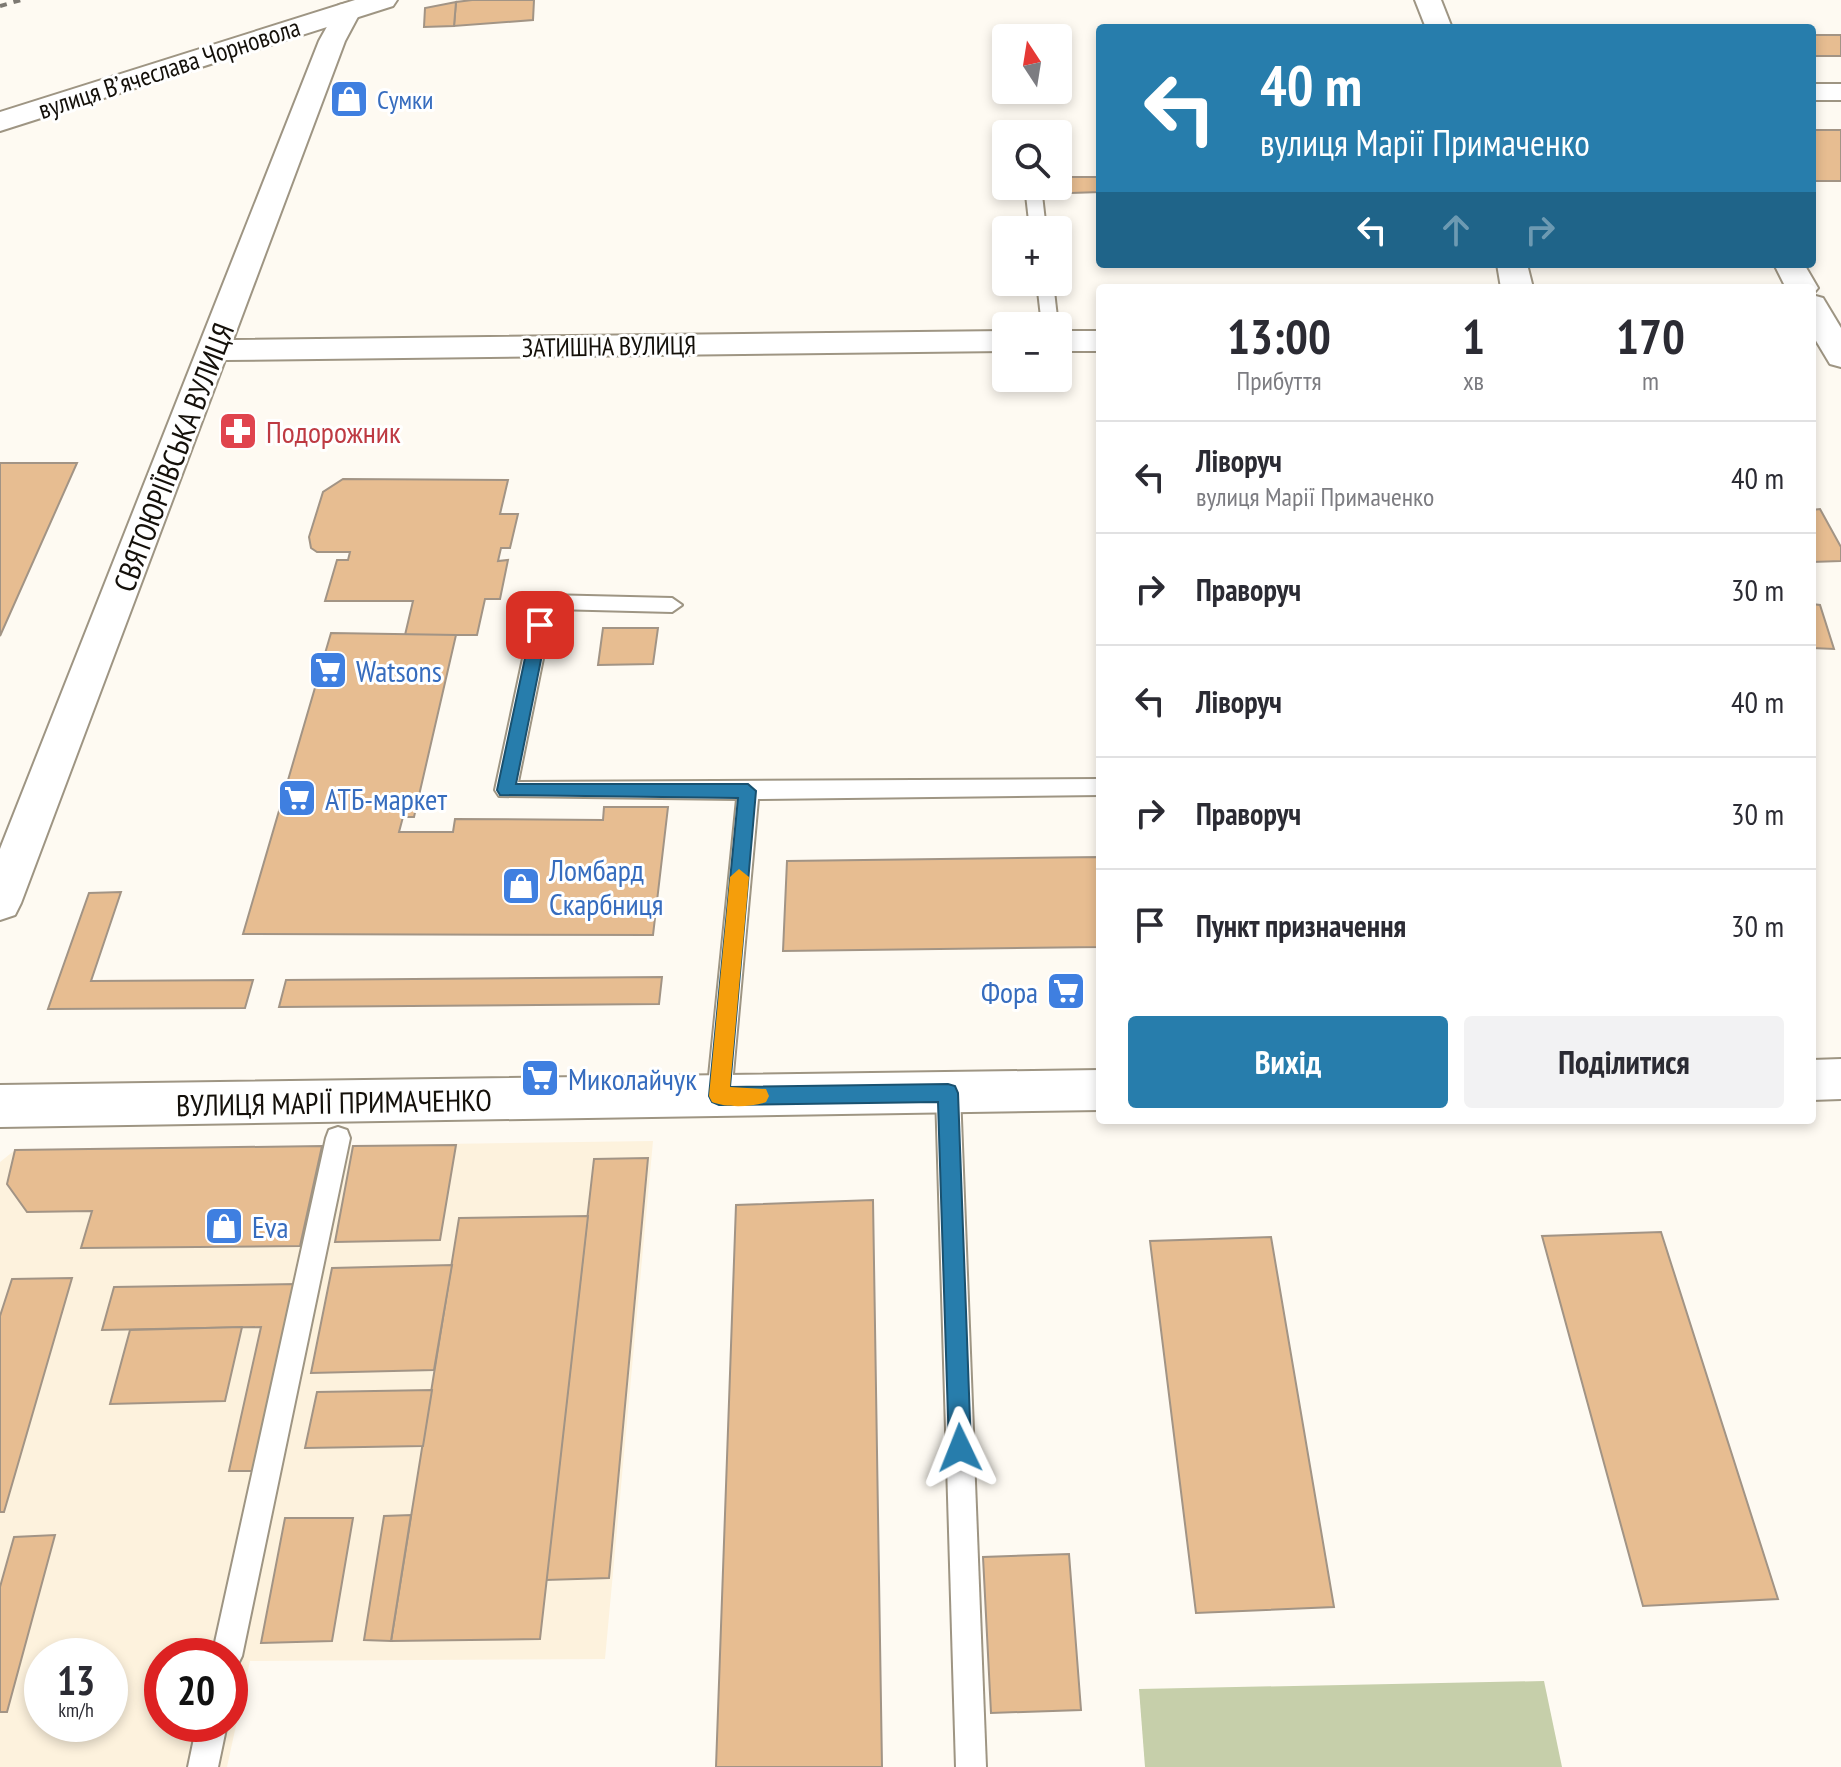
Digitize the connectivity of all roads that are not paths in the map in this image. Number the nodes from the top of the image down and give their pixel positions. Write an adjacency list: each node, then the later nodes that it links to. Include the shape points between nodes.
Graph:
1 (383, 0): 3 (street, вулиця Вʼячеслава Чорновола)
2 (1428, 0): 4 (street)
3 (348, 11): 7 (street, вулиця Вʼячеслава Чорновола); 12 (street, СВЯТОЮРІЇВСЬКА ВУЛИЦЯ)
4 (1437, 24)
5 (1816, 92): 6 (street)
6 (1841, 92)
7 (0, 122)
8 (1816, 312): 13 (street)
9 (992, 341): 12 (street, ЗАТИШНА ВУЛИЦЯ)
10 (1072, 341): 11 (street)
11 (1096, 341)
12 (213, 350): 17 (street, СВЯТОЮРІЇВСЬКА ВУЛИЦЯ)
13 (1841, 357)
14 (672, 605): 16 (lane, via 545,602 506,790)
15 (1096, 787): 16 (lane)
16 (748, 791): 22 (lane)
17 (0, 903)
18 (1841, 1079): 19 (street)
19 (1816, 1080)
20 (1096, 1090): 21 (street, ВУЛИЦЯ МАРІЇ ПРИМАЧЕНКО)
21 (948, 1093): 22 (street, ВУЛИЦЯ МАРІЇ ПРИМАЧЕНКО); 28 (lane)
22 (719, 1096): 23 (street, ВУЛИЦЯ МАРІЇ ПРИМАЧЕНКО)
23 (0, 1106)
24 (338, 1138): 25 (lane)
25 (231, 1638)
26 (208, 1742): 27 (lane)
27 (203, 1767)
28 (971, 1767)

